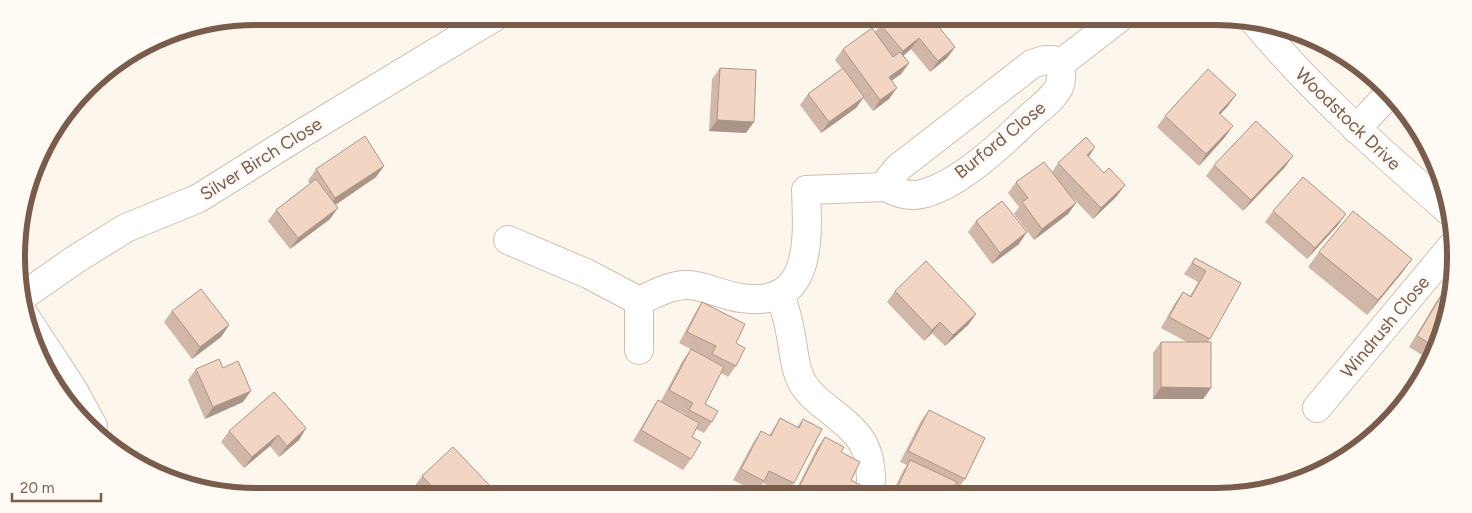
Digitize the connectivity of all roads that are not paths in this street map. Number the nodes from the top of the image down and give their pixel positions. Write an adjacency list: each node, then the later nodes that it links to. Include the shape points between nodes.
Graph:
1 (481, 25): 11 (street, Silver Birch Close, via 199,198 126,228)
2 (1110, 25): 4 (street)
3 (1261, 29): 6 (street, Woodstock Drive)
4 (1060, 64): 7 (street, via 1045,60 1032,64 898,168); 7 (street, Burford Close, via 1062,78 1051,98 965,173 921,194 904,194)
5 (1385, 99): 6 (street)
6 (1356, 129): 8 (street, Woodstock Drive)
7 (886, 187): 12 (street, Burford Close, via 806,190 806,251 802,267 789,288)
8 (1441, 204)
9 (508, 240): 13 (street, via 588,274)
10 (1447, 252): 16 (street, Windrush Close)
11 (28, 293)
12 (780, 294): 13 (street, via 761,299 742,298 690,285 672,286); 18 (street, via 799,376 816,400 853,429 861,440 871,463)
13 (638, 301): 15 (street)
14 (42, 342): 17 (street)
15 (639, 350)
16 (1317, 408)
17 (86, 413)
18 (871, 480)

